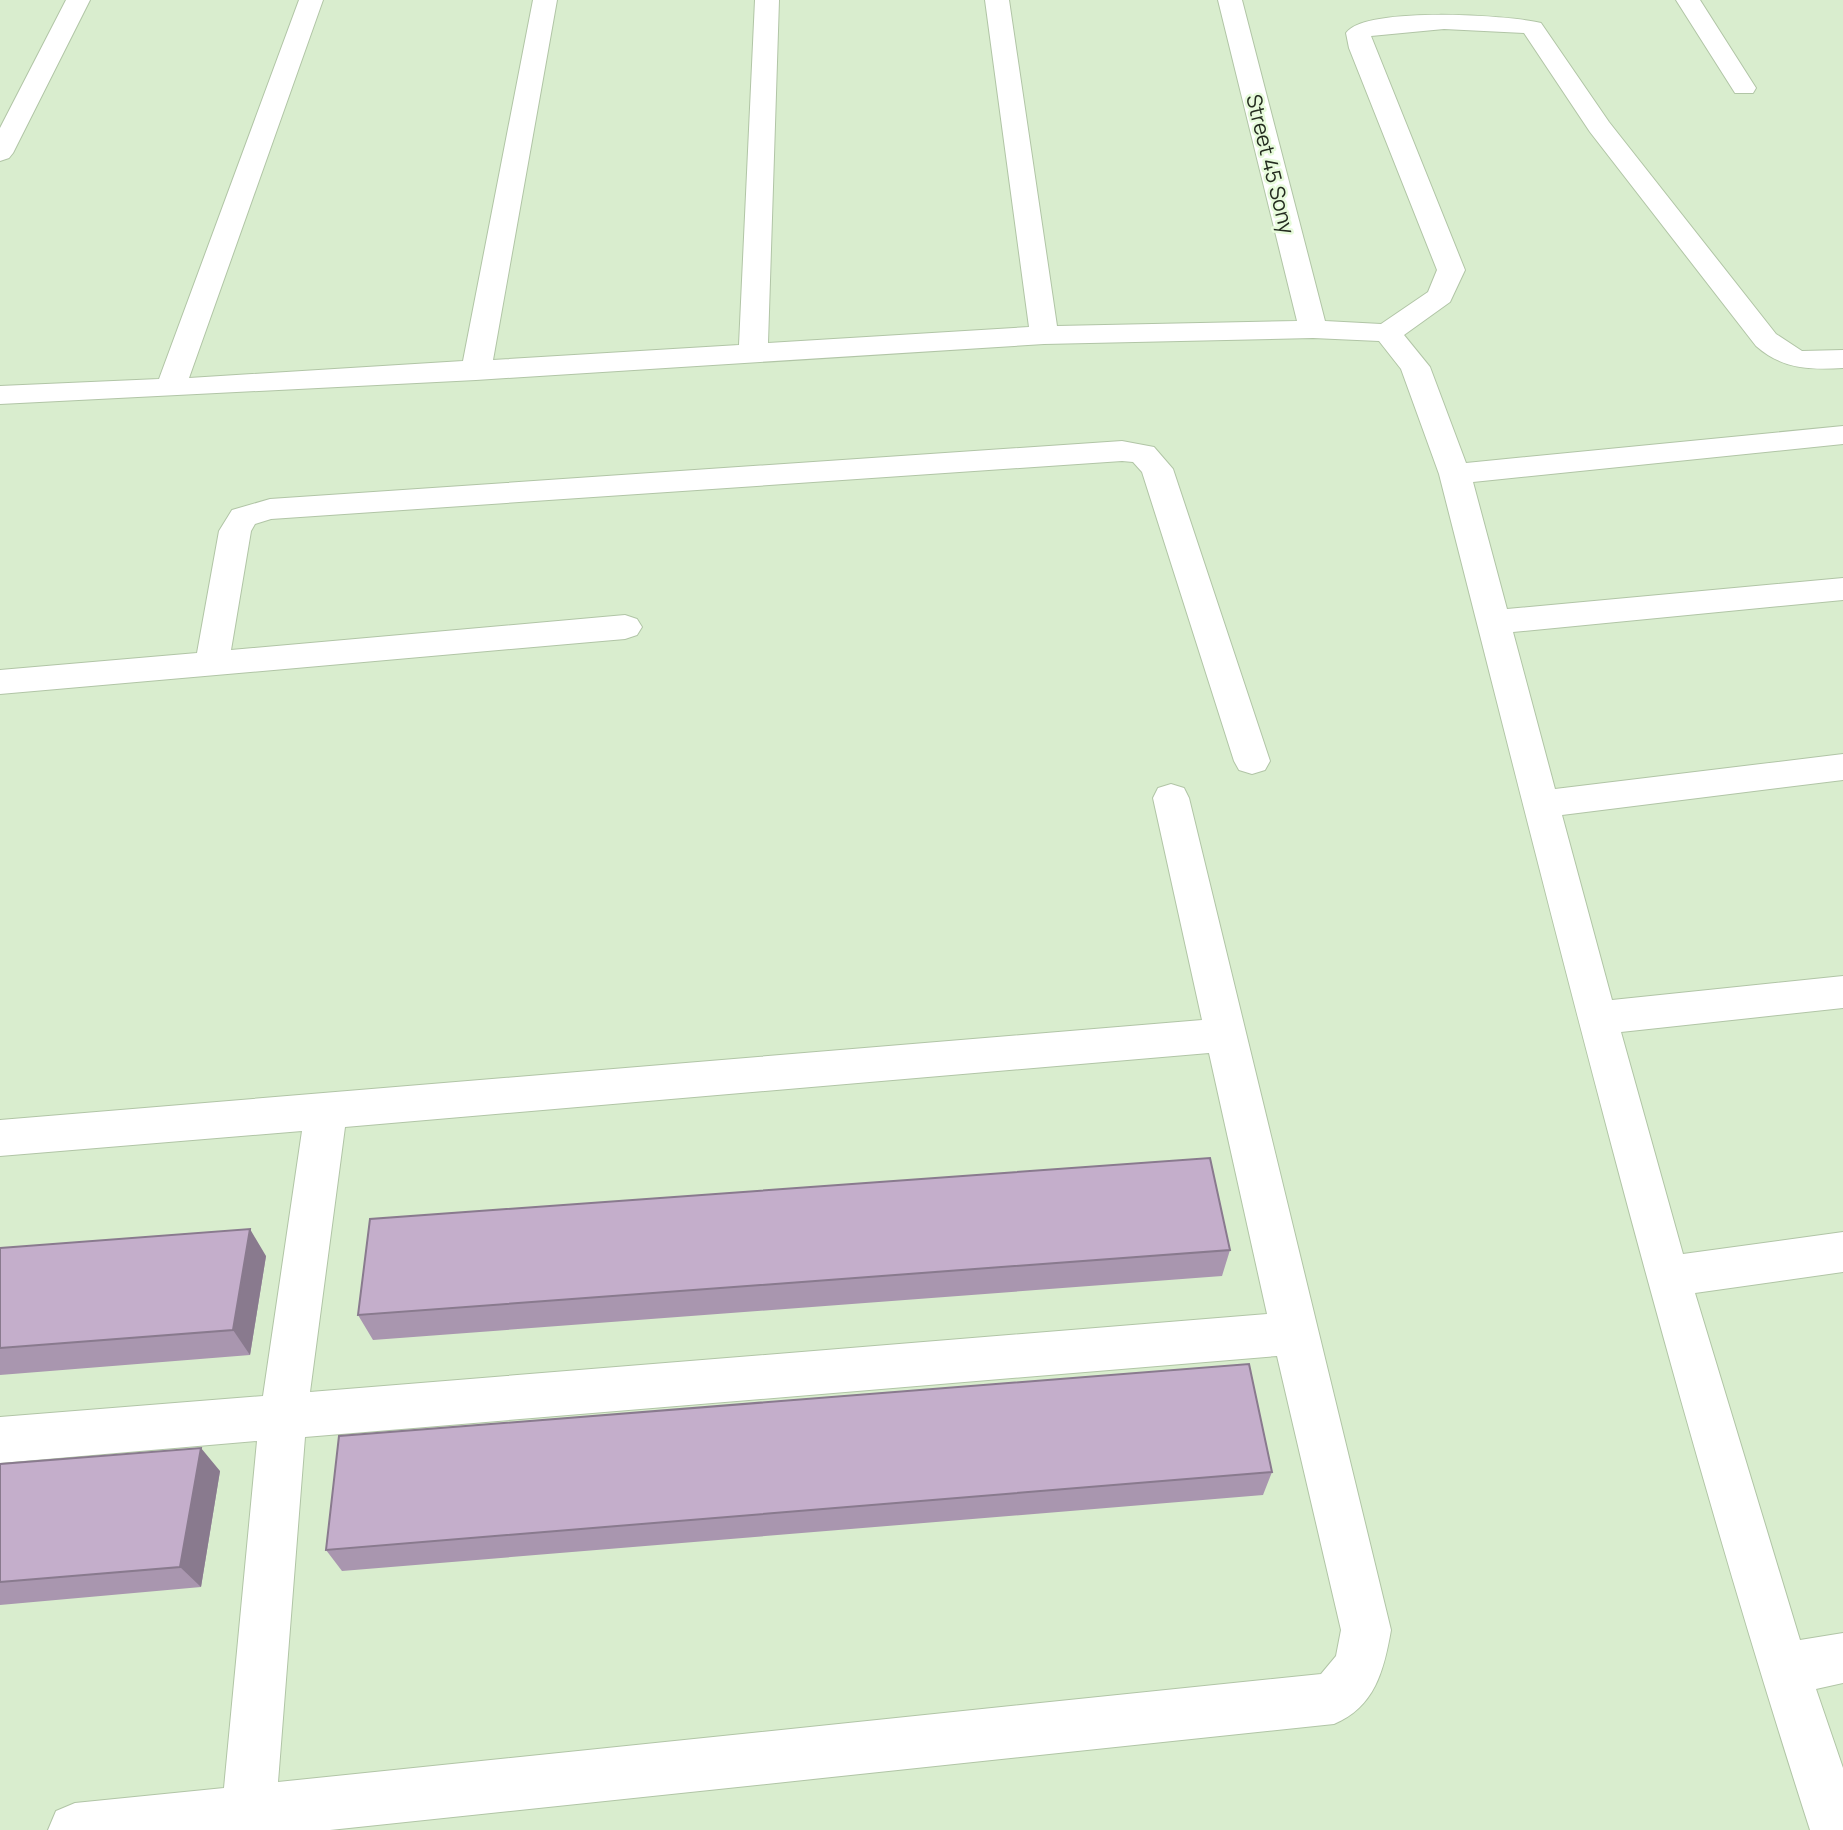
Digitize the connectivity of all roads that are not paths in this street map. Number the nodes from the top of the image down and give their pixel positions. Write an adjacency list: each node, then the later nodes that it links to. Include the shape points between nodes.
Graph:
1 (78, 0): 10 (street)
2 (311, 0): 17 (street)
3 (545, 0): 16 (street)
4 (767, 0): 14 (street)
5 (997, 0): 13 (street)
6 (1230, 0): 11 (street, Street 45 Sony)
7 (1688, 0): 9 (street)
8 (1455, 11): 12 (street, via 1365,27 1358,33 1451,270 1440,296); 15 (street, via 1533,28 1599,127 1777,352 1810,362)
9 (1744, 88)
10 (0, 153)
11 (1313, 329): 12 (street); 13 (street)
12 (1387, 333): 20 (street, via 1415,367)
13 (1044, 335): 14 (street)
14 (754, 355): 16 (street)
15 (1843, 359)
16 (475, 371): 17 (street)
17 (171, 388): 18 (street)
18 (0, 395)
19 (1843, 435): 20 (street)
20 (1455, 474): 22 (street)
21 (1843, 589): 22 (street)
22 (1494, 622): 29 (street)
23 (625, 627): 24 (street)
24 (212, 663): 25 (street); 26 (street, via 235,531 243,517 270,509 1122,451 1143,454 1157,469)
25 (0, 681)
26 (1252, 761)
27 (1843, 767): 29 (street)
28 (1171, 798): 32 (street)
29 (1542, 804): 31 (street)
30 (1843, 992): 31 (street)
31 (1599, 1018): 36 (street)
32 (1227, 1035): 33 (street); 37 (street)
33 (326, 1111): 34 (street); 38 (street)
34 (0, 1138)
35 (1843, 1252): 36 (street)
36 (1668, 1277): 41 (street)
37 (1294, 1333): 38 (street); 42 (street, via 1366,1630 1359,1668 1334,1698)
38 (283, 1418): 39 (street); 42 (street)
39 (0, 1440)
40 (1843, 1658): 41 (street)
41 (1784, 1669): 44 (street)
42 (248, 1821): 43 (street)
43 (75, 1830)
44 (1837, 1830)

